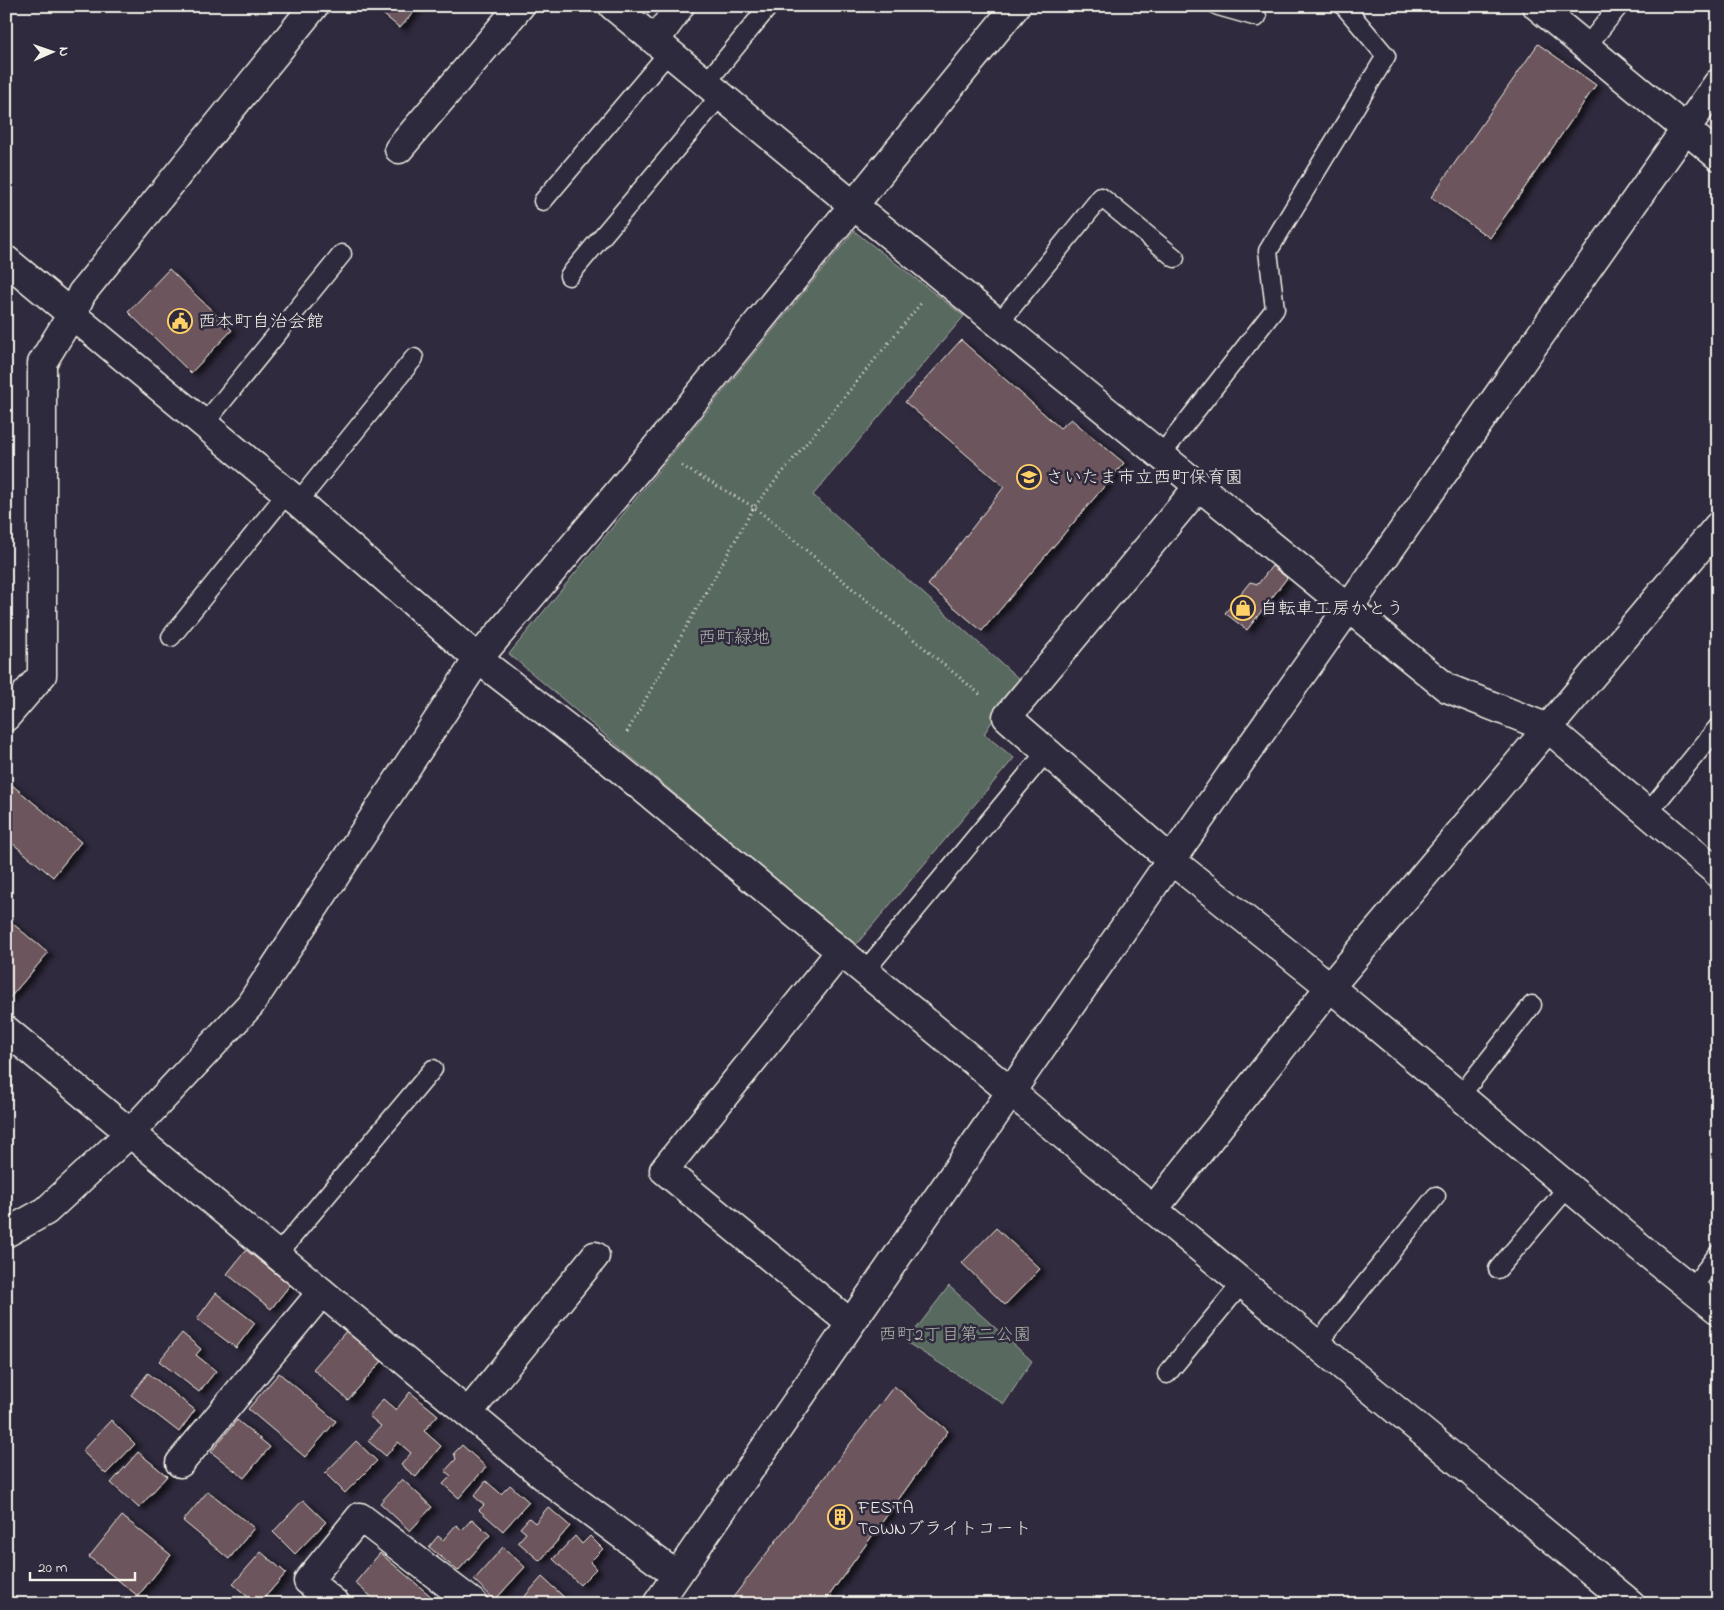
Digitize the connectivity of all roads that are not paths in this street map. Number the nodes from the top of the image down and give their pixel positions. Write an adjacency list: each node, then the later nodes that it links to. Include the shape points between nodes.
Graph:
1 (314, 6): 25 (street, via 82,293)
2 (520, 6): 17 (street)
3 (613, 6): 12 (street)
4 (680, 6): 12 (street)
5 (769, 6): 15 (lane)
6 (1016, 6): 20 (street)
7 (1218, 6): 11 (lane)
8 (1344, 6): 29 (lane, via 1386,56 1268,251 1275,309)
9 (1537, 6): 13 (street)
10 (1619, 6): 13 (lane)
11 (1257, 17)
12 (662, 46): 15 (street); 19 (lane)
13 (1586, 47): 16 (street)
14 (1718, 83): 16 (street)
15 (714, 89): 20 (street); 24 (lane)
16 (1685, 129): 18 (street); 33 (street)
17 (399, 149)
18 (1718, 156)
19 (543, 201)
20 (853, 205): 26 (street); 35 (street, via 654,450)
21 (342, 254): 28 (lane)
22 (1176, 258): 26 (lane, via 1100,196)
23 (6, 260): 25 (street)
24 (569, 276)
25 (72, 314): 28 (street); 36 (street, via 42,363 42,675)
26 (999, 323): 29 (street)
27 (414, 358): 31 (lane)
28 (204, 424): 31 (street)
29 (1161, 455): 30 (street)
30 (1198, 486): 33 (street); 39 (street, via 1008,717)
31 (293, 498): 34 (lane); 35 (street)
32 (1718, 526): 37 (street)
33 (1348, 607): 37 (street, via 1447,688); 41 (street)
34 (171, 637)
35 (478, 659): 43 (street, via 610,761); 51 (street, via 250,1005)
36 (6, 717)
37 (1548, 728): 40 (street); 45 (street)
38 (1718, 728): 40 (lane)
39 (1047, 751): 41 (street); 44 (lane)
40 (1648, 813): 42 (street)
41 (1171, 860): 45 (street); 49 (street)
42 (1718, 873)
43 (840, 952): 44 (street); 64 (street, via 664,1170)
44 (864, 972): 49 (street)
45 (1330, 987): 50 (street); 54 (street)
46 (1532, 1005): 50 (lane)
47 (6, 1030): 51 (street)
48 (433, 1069): 57 (lane)
49 (1010, 1092): 54 (street); 64 (street)
50 (1460, 1096): 52 (street)
51 (131, 1132): 55 (street, via 46,1211); 57 (street)
52 (1568, 1187): 59 (lane); 61 (street)
53 (1436, 1196): 65 (lane)
54 (1153, 1210): 60 (street)
55 (6, 1234)
56 (1718, 1254): 61 (lane)
57 (277, 1255): 62 (street)
58 (595, 1256): 67 (street)
59 (1498, 1269)
60 (1242, 1284): 65 (street); 66 (lane)
61 (1691, 1289): 63 (street)
62 (322, 1292): 67 (street); 68 (street)
63 (1718, 1310)
64 (850, 1323): 69 (street)
65 (1316, 1345): 73 (street)
66 (1167, 1374)
67 (468, 1413): 69 (street, via 552,1483)
68 (180, 1464)
69 (676, 1575): 72 (street)
70 (336, 1604): 71 (street, via 308,1581 360,1517)
71 (474, 1604)
72 (657, 1604)
73 (1631, 1604)

